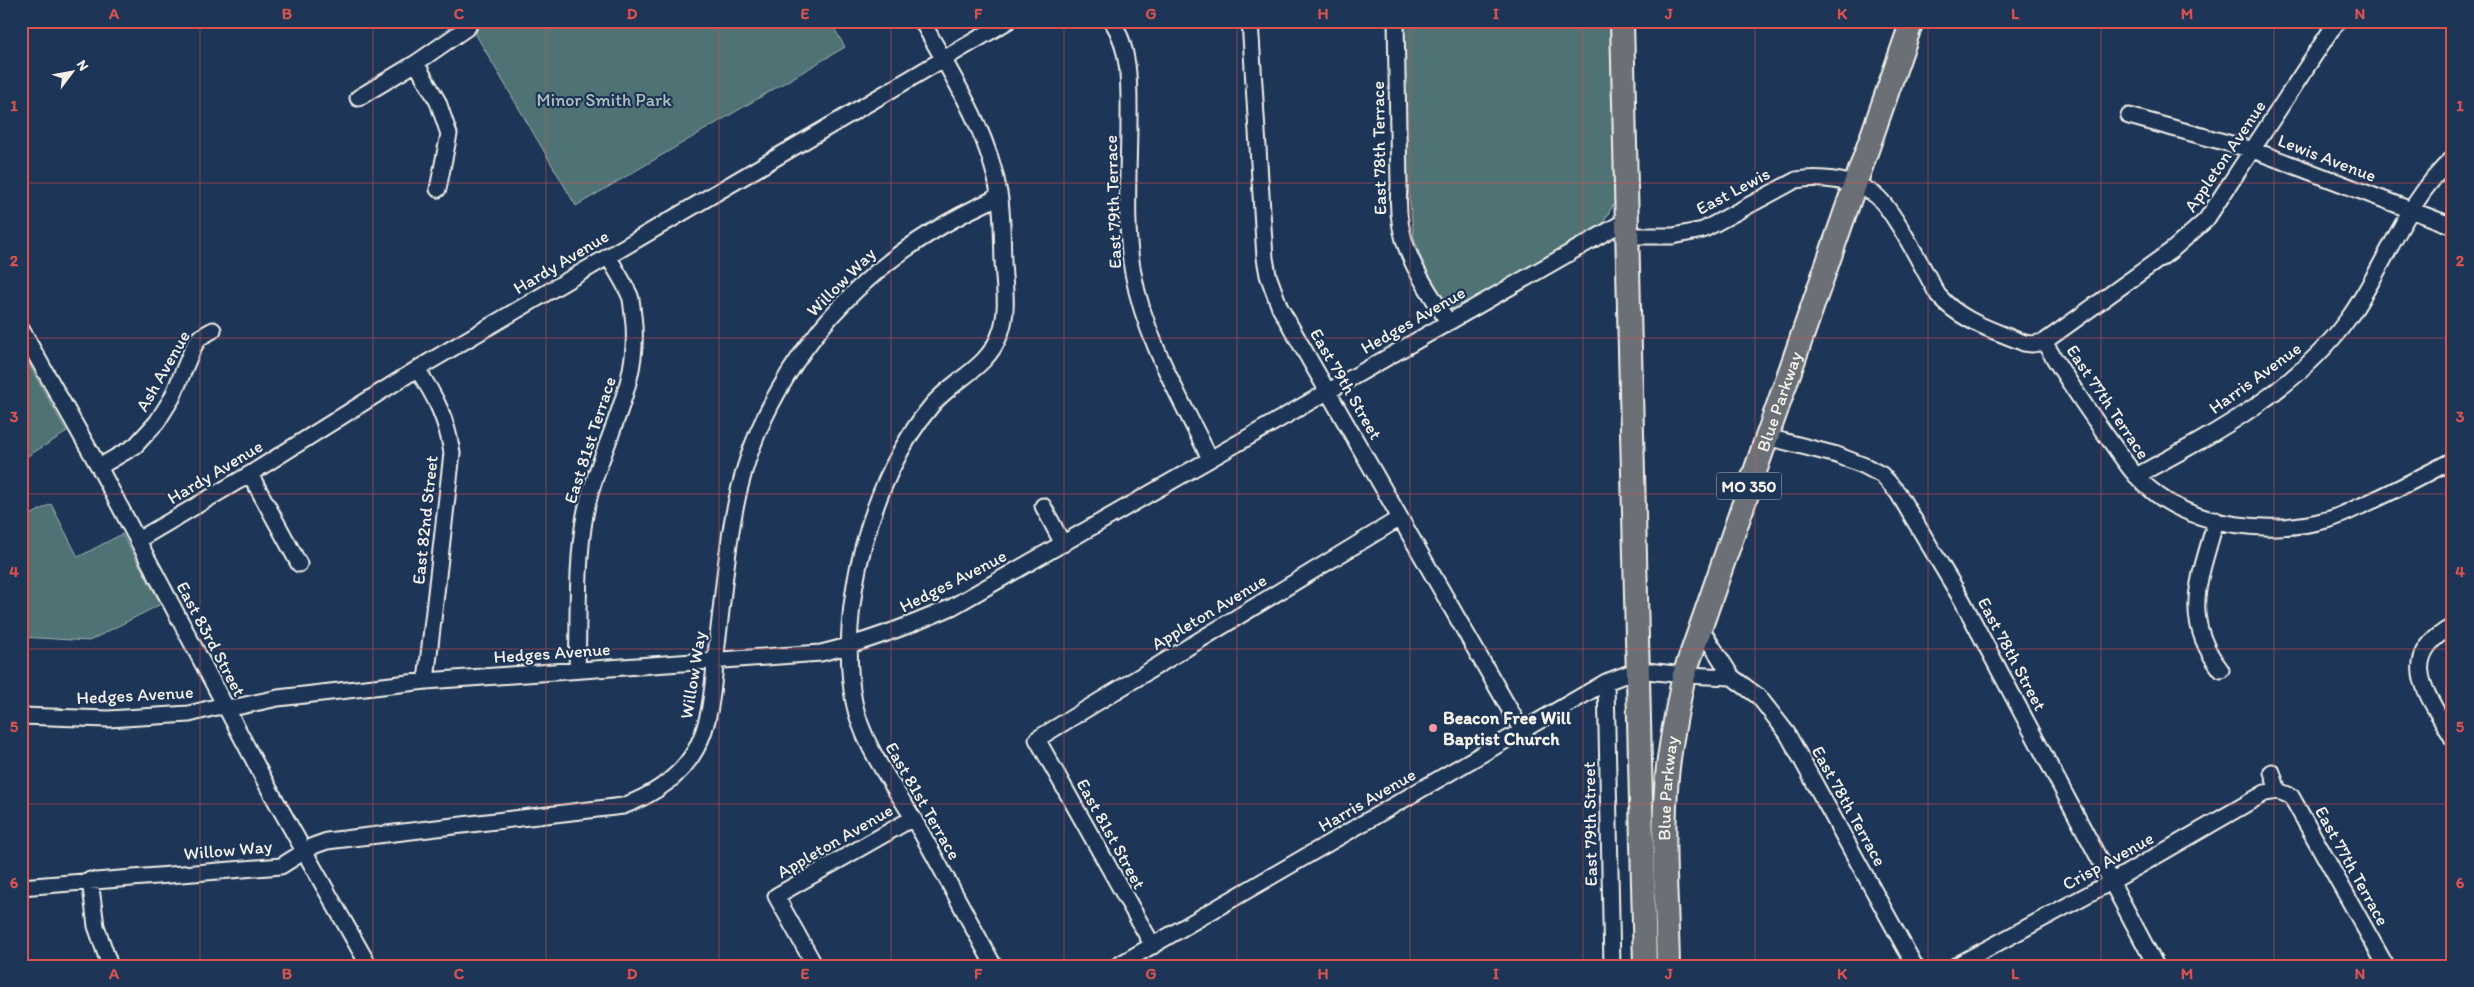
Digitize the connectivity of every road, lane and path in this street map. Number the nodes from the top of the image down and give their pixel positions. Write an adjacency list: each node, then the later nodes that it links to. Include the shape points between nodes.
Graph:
1 (470, 21): 11 (street, via 468,27)
2 (922, 21): 10 (street, East 81st Terrace)
3 (1008, 21): 10 (street, Hardy Avenue)
4 (1112, 21): 30 (street, East 79th Terrace, via 1123,45 1129,80 1130,242 1136,290 1147,326)
5 (1250, 21): 28 (street, East 79th Street, via 1268,276 1280,308)
6 (1396, 21): 23 (street, East 78th Terrace, via 1397,205 1400,230 1410,259)
7 (1622, 21): 21 (highway, Blue Parkway)
8 (1912, 21): 16 (highway, Blue Parkway / MO 350)
9 (2339, 21): 14 (street, Appleton Avenue)
10 (943, 59): 18 (street, East 81st Terrace, via 979,129); 22 (street, Hardy Avenue)
11 (416, 63): 12 (street); 17 (street, via 438,102 449,134)
12 (358, 98)
13 (2128, 116): 14 (street, Lewis Avenue)
14 (2253, 150): 19 (street, Lewis Avenue); 26 (street, Appleton Avenue, via 2195,232)
15 (2453, 158): 19 (street, Harris Avenue, via 2429,185)
16 (1854, 186): 21 (street, East Lewis, via 1813,177 1796,180 1703,230 1674,236); 26 (street, East 77th Terrace, via 1874,194 1887,207 1948,308 2024,343); 29 (highway, Blue Parkway / MO 350)
17 (438, 190)
18 (999, 194): 43 (street, East 81st Terrace, via 1006,309 1001,333 984,362 933,403 909,437 890,473 860,557 852,605); 44 (street, Willow Way, via 927,233 873,272 826,320 788,374 758,433 739,489 730,532)
19 (2413, 210): 20 (street, Lewis Avenue); 34 (street, Harris Avenue, via 2348,319 2315,359 2231,421)
20 (2453, 226)
21 (1627, 228): 23 (street, Hedges Avenue); 46 (highway, Blue Parkway)
22 (608, 256): 27 (street, Hardy Avenue); 45 (street, East 81st Terrace, via 630,297 634,350 628,390 600,460 586,514 580,554)
23 (1448, 322): 28 (street, Hedges Avenue)
24 (21, 329): 32 (street, East 83rd Street)
25 (212, 330): 32 (street, Ash Avenue, via 199,338 193,348 172,398 157,422 135,446)
26 (2044, 342): 34 (street, East 77th Terrace, via 2078,396)
27 (417, 369): 33 (street, Hardy Avenue); 50 (street, East 82nd Street, via 442,410 452,453)
28 (1328, 390): 30 (street, Hedges Avenue); 36 (street, East 79th Street)
29 (1767, 436): 42 (highway, Blue Parkway / MO 350); 62 (street, East 78th Street, via 1866,466 1882,475 1898,493 1962,600)
30 (1210, 459): 39 (street, Hedges Avenue)
31 (2453, 460): 37 (street, East 77th Terrace, via 2398,490 2331,519 2274,526)
32 (99, 467): 38 (street, East 83rd Street)
33 (250, 474): 38 (street, Hardy Avenue); 40 (street)
34 (2136, 476): 37 (street, East 77th Terrace, via 2172,504)
35 (1043, 506): 39 (street)
36 (1400, 518): 54 (street, East 79th Street); 55 (street, Appleton Avenue)
37 (2216, 520): 47 (street, via 2197,590 2196,609 2203,642)
38 (138, 540): 52 (street, East 83rd Street)
39 (1063, 544): 43 (street, Hedges Avenue, via 952,607)
40 (299, 564)
41 (2453, 626): 56 (street, via 2436,635 2425,649 2420,667 2423,685)
42 (1700, 627): 48 (highway, Blue Parkway / MO 350); 49 (street, East 78th Terrace)
43 (850, 646): 44 (street, Hedges Avenue, via 821,653); 59 (street, East 81st Terrace, via 854,700 861,726 870,748)
44 (716, 660): 45 (street, Hedges Avenue); 60 (street, Willow Way, via 708,716 696,748 670,780 639,800 623,806 327,841)
45 (577, 670): 50 (street, Hedges Avenue)
46 (1638, 670): 48 (street); 51 (street, Harris Avenue); 65 (highway, Blue Parkway)
47 (2222, 670)
48 (1684, 675): 49 (street); 72 (highway, Blue Parkway / MO 350, via 1672,733 1666,787)
49 (1732, 677): 73 (street, East 78th Terrace, via 1759,697 1787,733)
50 (426, 681): 52 (street, Hedges Avenue)
51 (1606, 682): 54 (street, Harris Avenue); 71 (street, East 79th Street)
52 (225, 707): 53 (street, Hedges Avenue, via 189,714 108,719); 60 (street, East 83rd Street)
53 (21, 716)
54 (1522, 731): 64 (street, Harris Avenue)
55 (1034, 738): 64 (street, East 81st Street)
56 (2453, 739)
57 (2272, 772): 58 (street)
58 (2278, 791): 62 (street, Crisp Avenue, via 2264,793); 76 (street, East 77th Terrace, via 2291,796)
59 (913, 818): 68 (street, Appleton Avenue, via 776,896); 69 (street, East 81st Terrace)
60 (306, 851): 61 (street, Willow Way, via 281,866); 66 (street, East 83rd Street)
61 (90, 880): 63 (street, Willow Way); 67 (street, via 96,926)
62 (2111, 882): 74 (street, Crisp Avenue); 75 (street, East 78th Street)
63 (21, 887)
64 (1153, 946): 70 (street, Harris Avenue)
65 (1645, 963)
66 (363, 964)
67 (110, 966)
68 (815, 966)
69 (994, 966)
70 (1117, 966)
71 (1612, 966)
72 (1668, 966)
73 (1915, 966)
74 (1955, 966)
75 (2156, 966)
76 (2386, 966)

